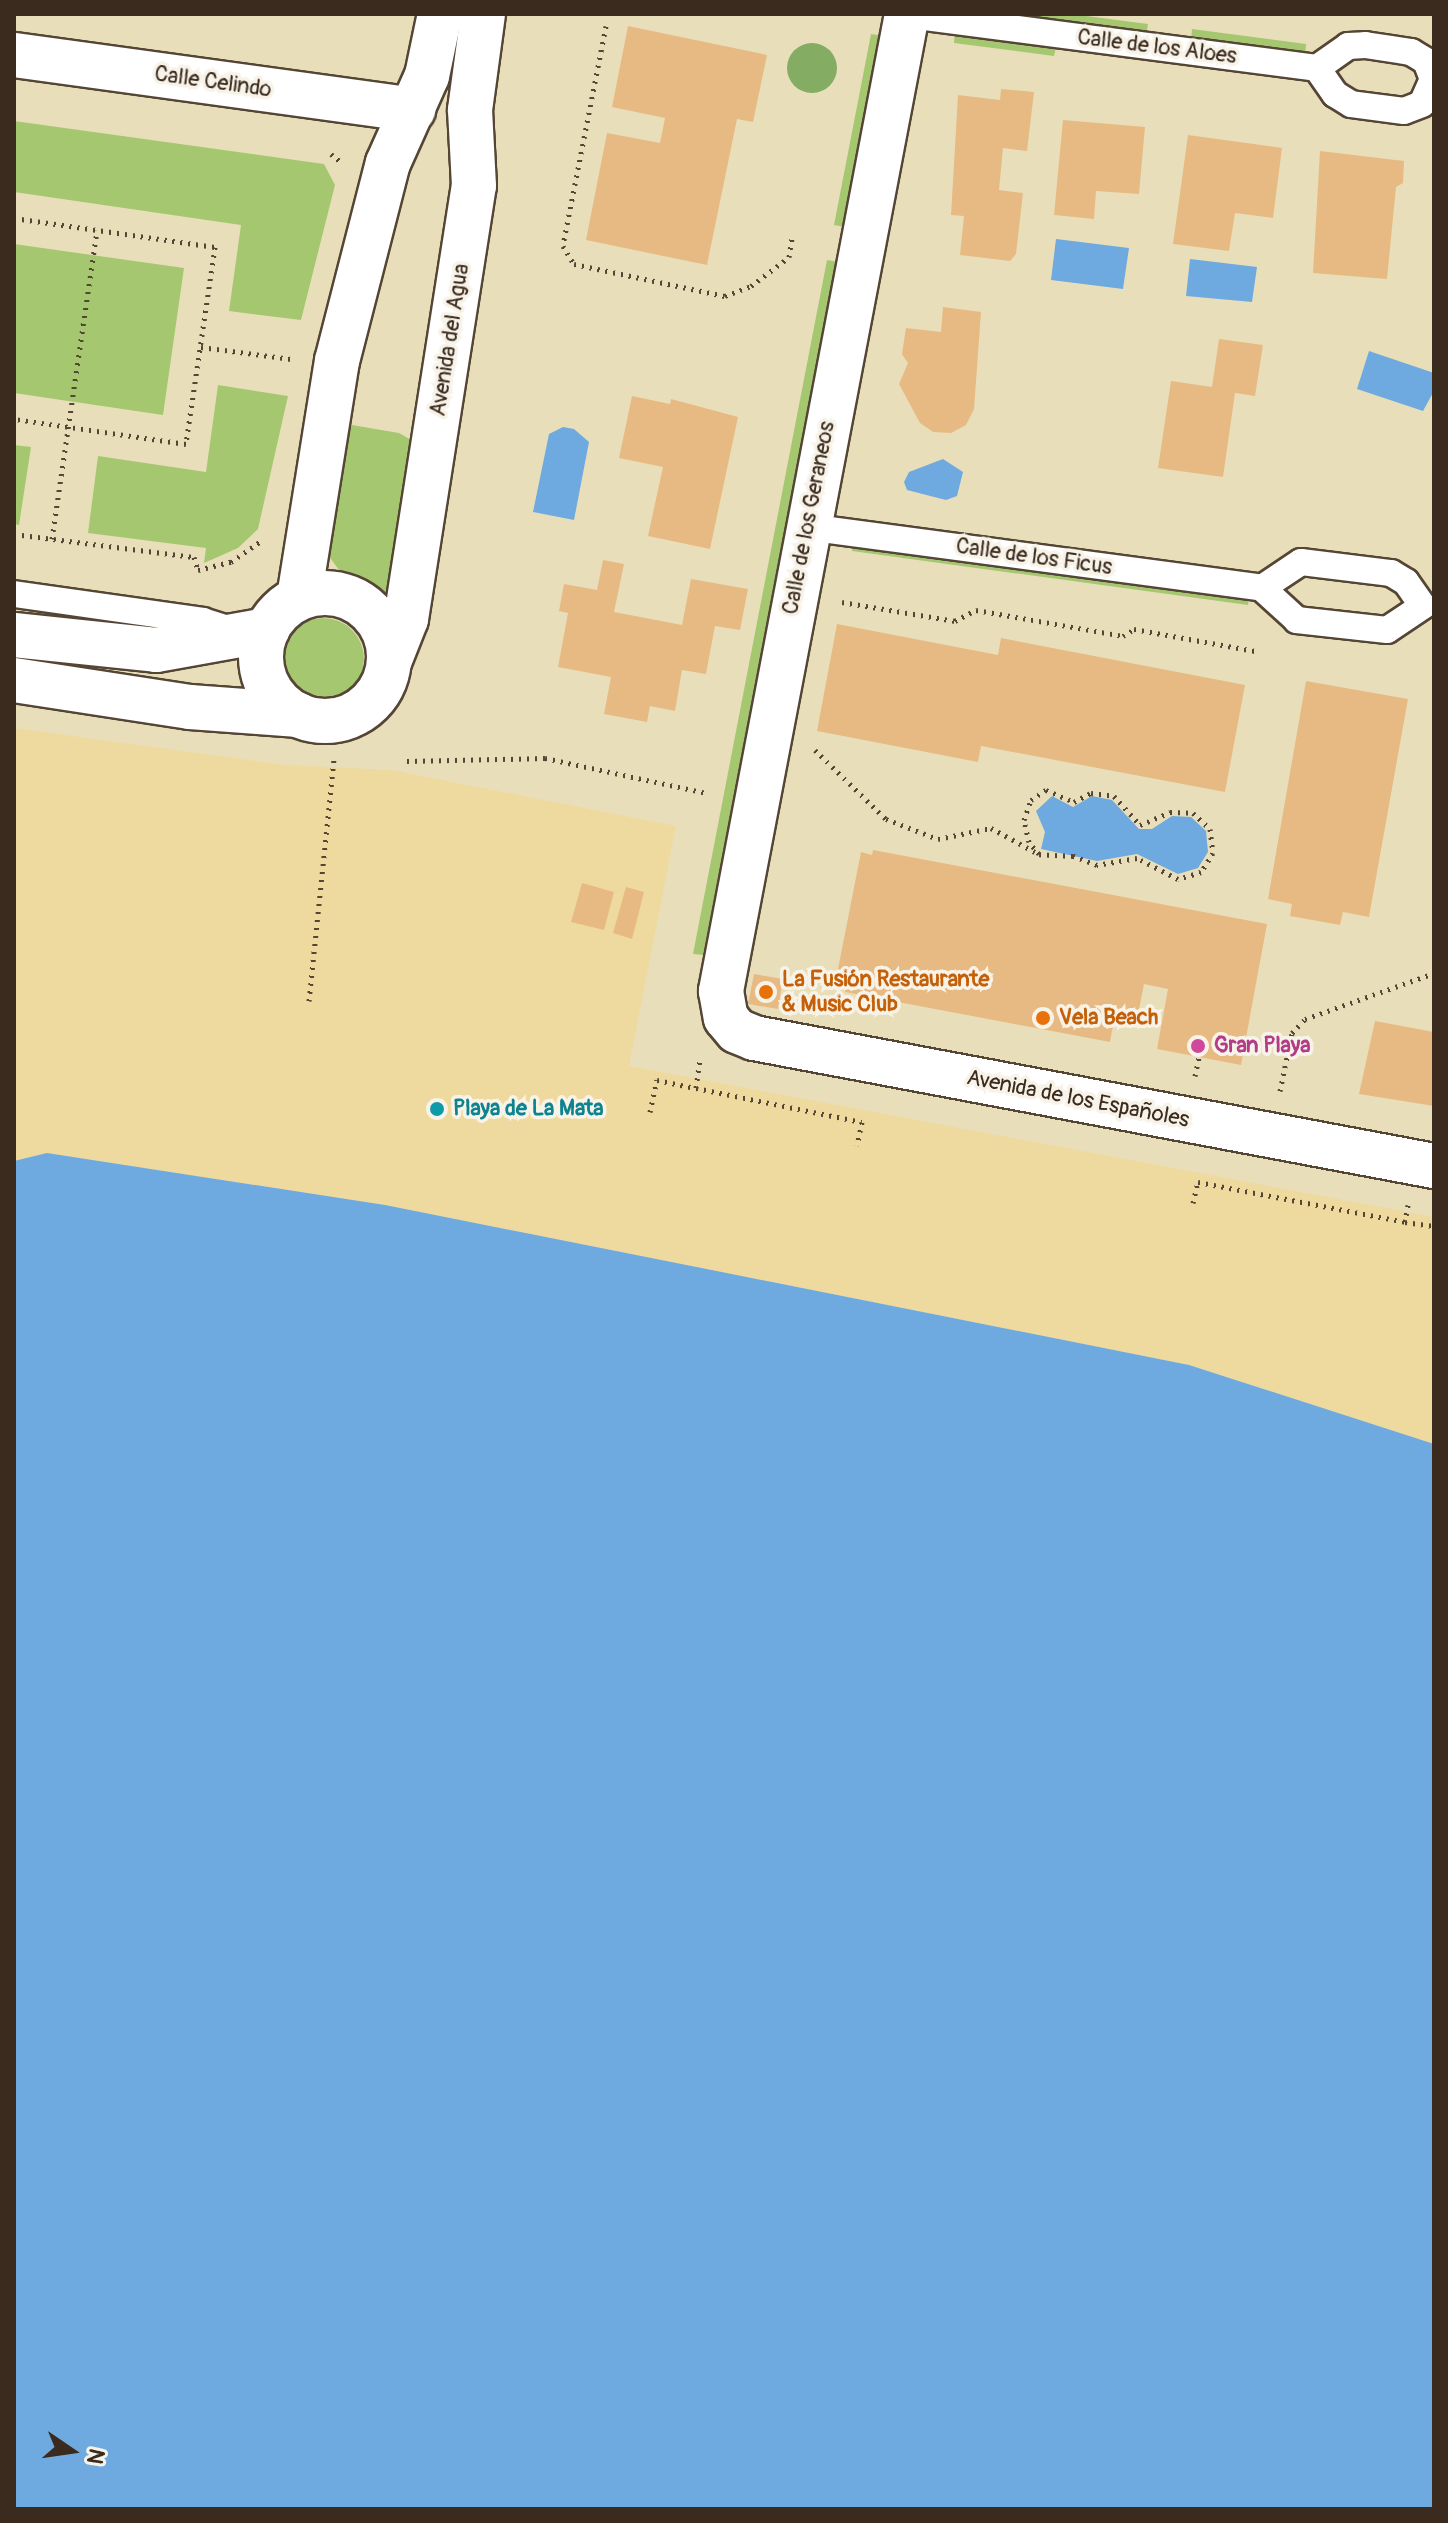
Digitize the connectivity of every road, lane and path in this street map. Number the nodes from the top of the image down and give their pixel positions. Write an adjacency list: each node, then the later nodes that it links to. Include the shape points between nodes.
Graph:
1 (440, 14): 7 (street, via 427,76)
2 (483, 14): 29 (street, Avenida del Agua, via 470,110 474,186 406,619)
3 (906, 14): 6 (lane, Calle de los Aloes); 18 (street, Calle de los Geraneos)
4 (606, 26): 12 (path, via 563,246 574,264 725,296 751,286 789,257)
5 (14, 55): 7 (street, Calle Celindo)
6 (1317, 68)
7 (413, 110): 23 (street, via 388,163 337,361)
8 (331, 154): 9 (path)
9 (346, 171)
10 (14, 218): 11 (path)
11 (97, 230): 13 (path, via 215,247); 16 (path)
12 (792, 238)
13 (201, 347): 14 (path); 16 (path, via 186,444)
14 (306, 362)
15 (14, 419): 16 (path)
16 (69, 427): 20 (path)
17 (273, 527): 20 (path, via 249,552 210,570 198,570 194,557)
18 (807, 527): 21 (lane, Calle de los Ficus); 39 (street, Calle de los Geraneos, via 721,991)
19 (14, 534): 20 (path)
20 (52, 539)
21 (1262, 588): 24 (lane, via 1297,620 1379,630 1396,628); 24 (lane, via 1292,564 1309,562 1399,576)
22 (14, 594): 26 (lane)
23 (299, 598): 26 (street); 29 (street, via 320,592 362,604 378,620)
24 (1429, 607)
25 (836, 608): 28 (path, via 844,600 955,621 976,610 1123,636 1134,629)
26 (259, 633): 27 (street, via 156,650); 31 (street, via 262,670 282,705)
27 (14, 635)
28 (1255, 651)
29 (389, 662): 31 (street, via 385,681 358,712 339,720)
30 (14, 680): 31 (street, via 258,716)
31 (299, 715)
32 (811, 741): 36 (path, via 824,761 886,819 938,839 991,828)
33 (334, 758): 38 (path)
34 (407, 761): 35 (path, via 545,758)
35 (707, 793)
36 (1035, 852): 36 (path, via 1097,865 1137,858 1178,879 1201,872 1214,848 1210,829 1193,813 1170,812 1140,825 1114,796 1091,793 1074,802 1046,790 1031,800 1024,820)
37 (1434, 973): 43 (path, via 1305,1019 1292,1033)
38 (309, 1001)
39 (728, 1021): 43 (street, Avenida de los Españoles, via 754,1038)
40 (700, 1057): 41 (path)
41 (696, 1088): 42 (path, via 657,1080); 44 (path, via 862,1122)
42 (650, 1112)
43 (1270, 1135): 45 (street, Avenida de los Españoles)
44 (857, 1145)
45 (1434, 1166)
46 (1193, 1203): 47 (path, via 1198,1182)
47 (1434, 1226)

